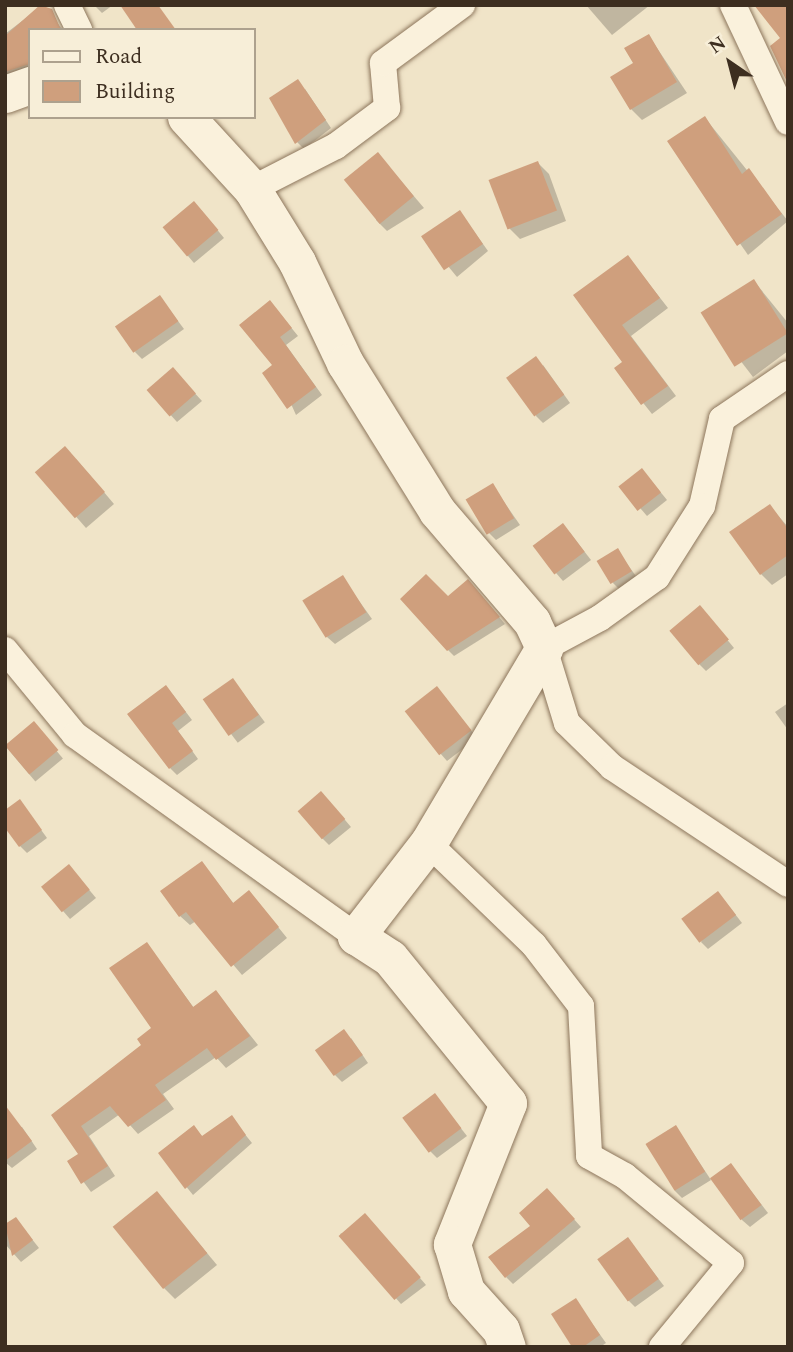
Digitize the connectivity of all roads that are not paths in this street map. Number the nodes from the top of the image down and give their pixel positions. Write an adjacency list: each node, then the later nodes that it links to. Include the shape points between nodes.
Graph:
1 (67, 5): 4 (street)
2 (462, 5): 9 (street, via 383,63 387,108 336,146)
3 (733, 5): 8 (street)
4 (78, 28)
5 (28, 86): 6 (main road)
6 (5, 94)
7 (188, 119): 9 (main road)
8 (788, 122)
9 (252, 190): 11 (main road, via 297,262 345,363 438,511 532,622)
10 (788, 374): 11 (street, via 722,419 702,506 657,577 600,618)
11 (544, 648): 13 (main road); 14 (street, via 567,723 612,767)
12 (5, 650): 15 (street, via 75,735)
13 (428, 843): 15 (main road); 17 (street, via 534,945 580,1006 589,1156 625,1176 731,1264)
14 (788, 884)
15 (356, 936): 16 (main road, via 390,958 508,1103 452,1244 466,1291 501,1330)
16 (507, 1347)
17 (662, 1347)

